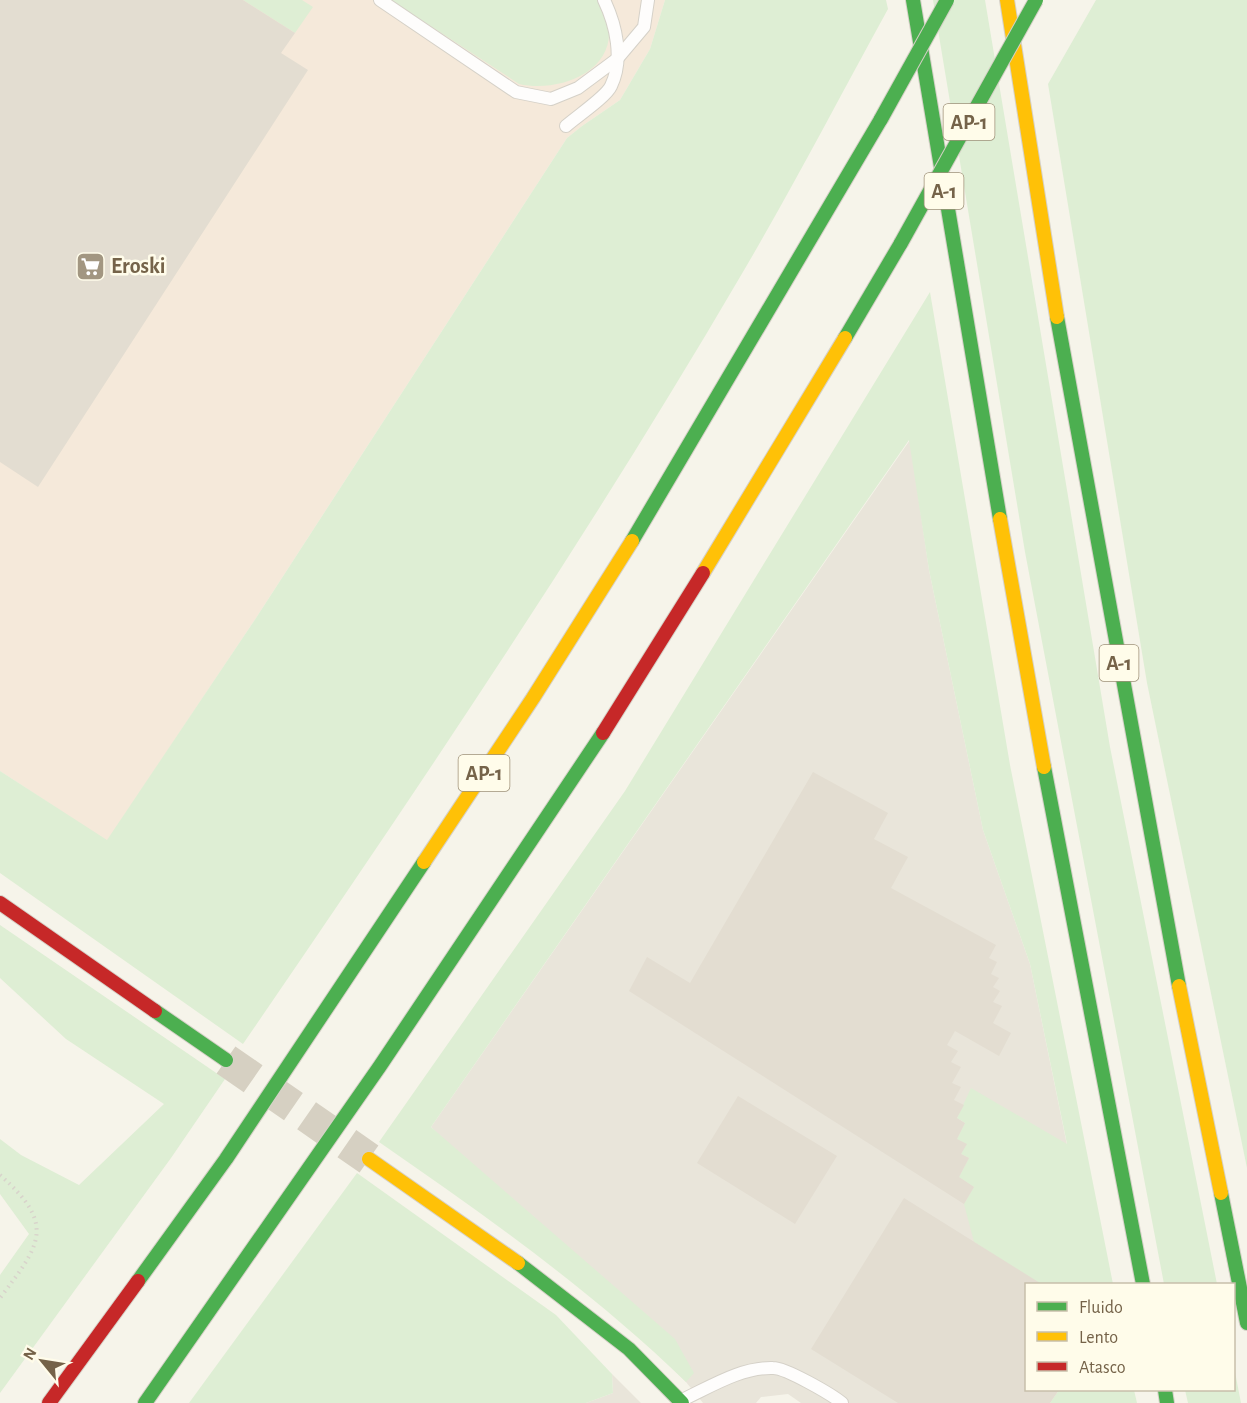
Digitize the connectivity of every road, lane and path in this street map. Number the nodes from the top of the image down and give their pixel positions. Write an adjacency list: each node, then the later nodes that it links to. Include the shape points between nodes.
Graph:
1 (380, 0): 8 (lane, via 516,92 551,99 578,88)
2 (604, 0): 8 (lane, via 616,24)
3 (648, 0): 8 (lane, via 644,27)
4 (913, 0): 14 (main road, A-1, via 975,381)
5 (947, 0): 18 (main road, AP-1, bridge, via 623,556 533,698 226,1159)
6 (1008, 0): 16 (main road, A-1, via 1070,397 1177,978)
7 (1036, 0): 19 (main road, AP-1, bridge, via 901,243 738,518 601,737 386,1057)
8 (617, 59): 9 (lane, via 611,87)
9 (566, 126)
10 (0, 903): 11 (main road)
11 (226, 1060)
12 (369, 1159): 17 (main road, via 605,1328)
13 (0, 1175): 15 (path, via 17,1189 35,1214 38,1236 26,1263)
14 (1143, 1283)
15 (0, 1298)
16 (1247, 1323)
17 (679, 1402): 20 (lane, via 740,1373 774,1367 828,1392)
18 (49, 1403)
19 (145, 1403)
20 (842, 1403)

